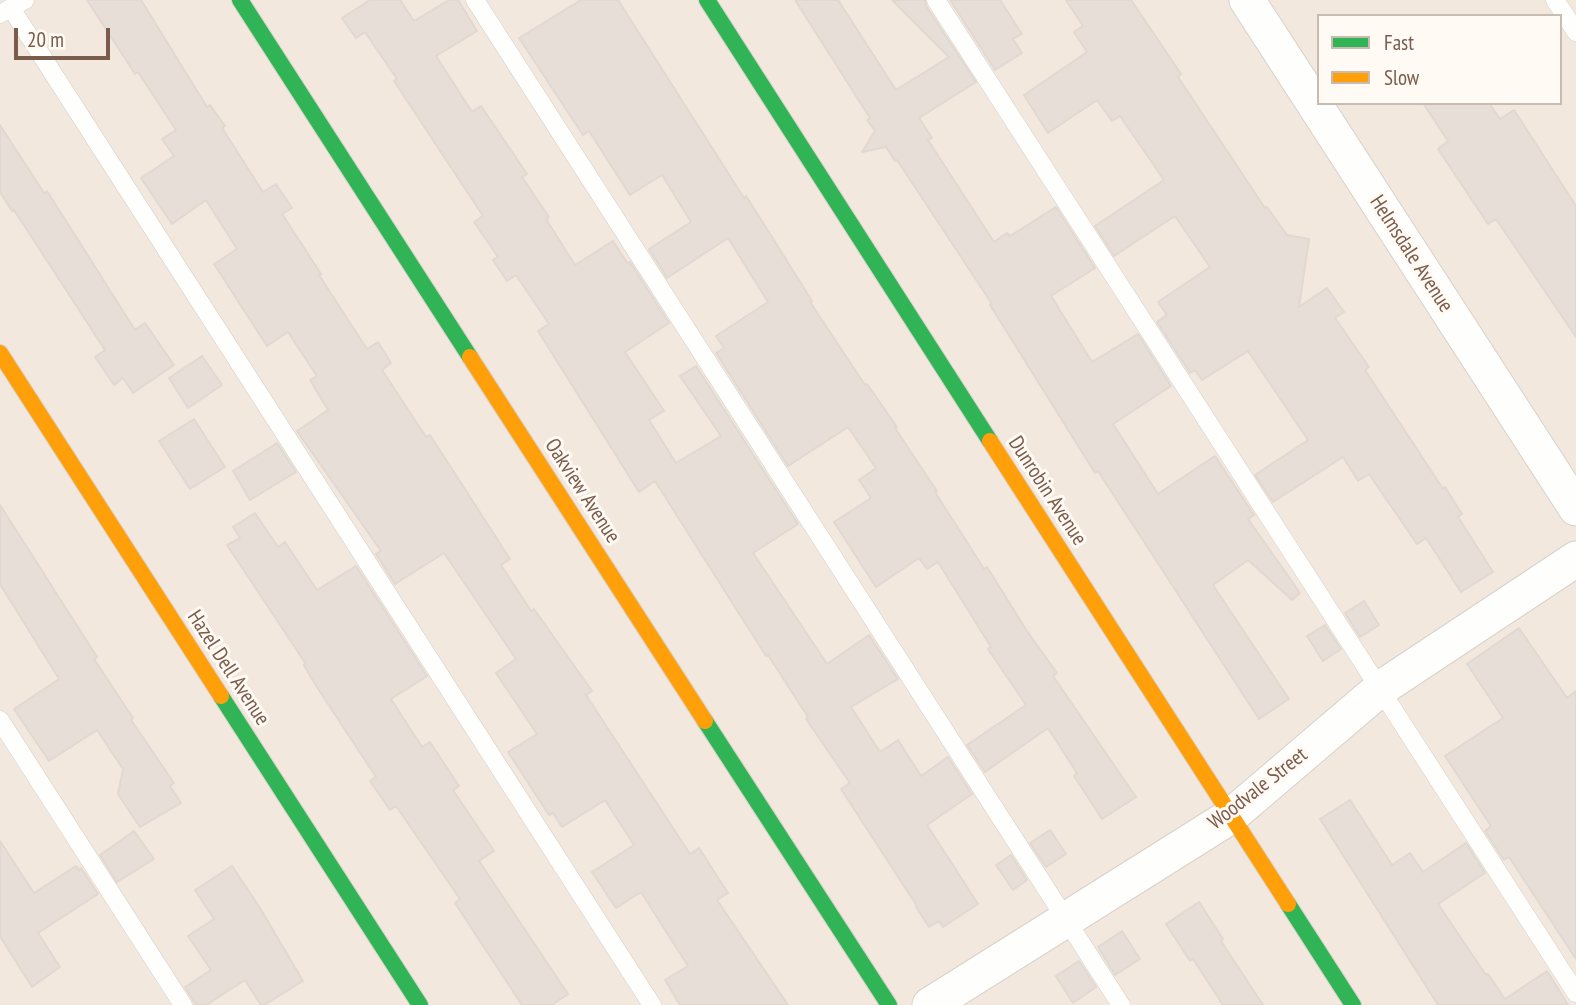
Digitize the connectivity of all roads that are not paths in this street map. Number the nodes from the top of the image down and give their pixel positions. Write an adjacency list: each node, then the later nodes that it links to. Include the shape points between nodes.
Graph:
1 (240, 0): 20 (street, Oakview Avenue)
2 (475, 0): 15 (lane)
3 (707, 0): 14 (street, Dunrobin Avenue)
4 (936, 0): 12 (lane)
5 (1247, 0): 10 (street, Helmsdale Avenue)
6 (1555, 0): 8 (lane)
7 (12, 7): 19 (lane)
8 (1576, 32)
9 (0, 353): 18 (street, Hazel Dell Avenue)
10 (1576, 508)
11 (1576, 559): 12 (street, Woodvale Street)
12 (1380, 689): 14 (street, Woodvale Street); 16 (lane)
13 (0, 720): 17 (lane)
14 (1231, 816): 15 (street, Woodvale Street); 23 (street, Dunrobin Avenue)
15 (1066, 919): 21 (street, Woodvale Street); 22 (lane)
16 (1576, 993)
17 (183, 1005)
18 (420, 1005)
19 (652, 1005)
20 (889, 1005)
21 (930, 1005)
22 (1122, 1005)
23 (1353, 1005)

